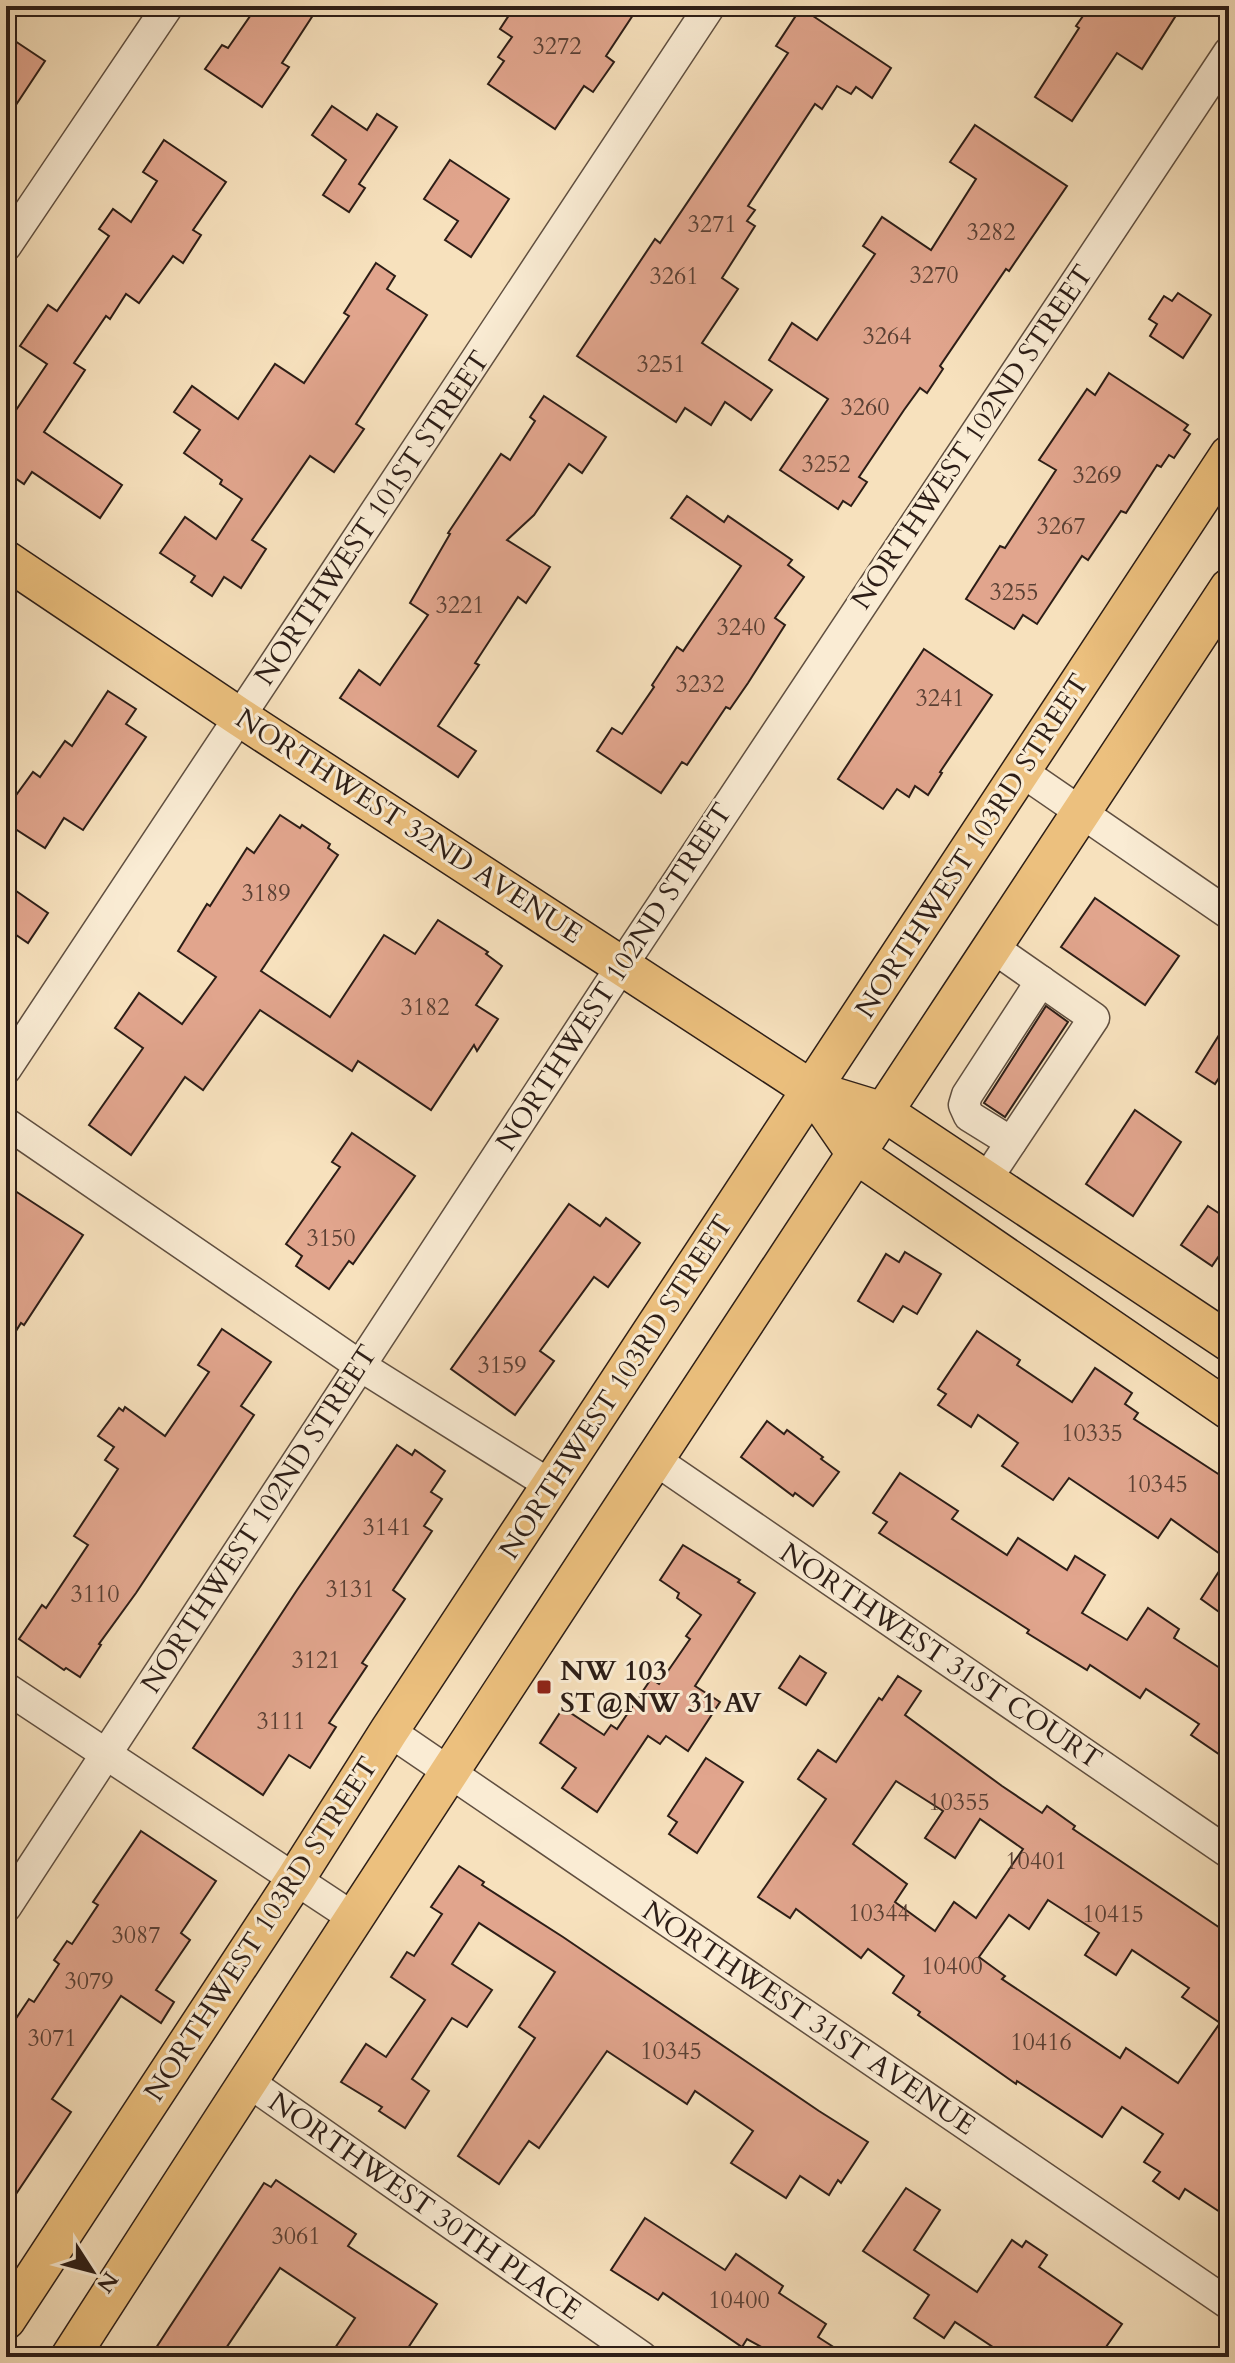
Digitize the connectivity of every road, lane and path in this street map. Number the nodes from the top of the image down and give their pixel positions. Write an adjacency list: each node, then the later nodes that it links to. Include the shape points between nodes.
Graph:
1 (168, 6): 4 (street)
2 (710, 6): 8 (street, NORTHWEST 101ST STREET)
3 (1229, 52): 13 (street, NORTHWEST 102ND STREET)
4 (6, 246)
5 (1227, 464): 9 (main road, NORTHWEST 103RD STREET)
6 (6, 560): 8 (main road, NORTHWEST 32ND AVENUE)
7 (1229, 588): 10 (main road)
8 (238, 716): 13 (main road, NORTHWEST 32ND AVENUE); 15 (street, NORTHWEST 101ST STREET)
9 (1021, 771): 10 (street); 16 (main road, NORTHWEST 103RD STREET)
10 (1081, 812): 11 (street); 12 (main road)
11 (1229, 914)
12 (992, 947): 14 (street); 17 (main road)
13 (623, 964): 16 (main road, NORTHWEST 32ND AVENUE); 23 (street, NORTHWEST 102ND STREET)
14 (1041, 981): 19 (street, via 964,1105 969,1116); 19 (street, via 1094,1018)
15 (6, 1069)
16 (812, 1090): 17 (main road, NORTHWEST 32ND AVENUE); 20 (main road, NORTHWEST 32ND AVENUE); 26 (main road, NORTHWEST 103RD STREET)
17 (884, 1112): 20 (main road); 21 (main road, NORTHWEST 32ND AVENUE)
18 (6, 1123): 23 (street)
19 (1011, 1142): 21 (street)
20 (856, 1154): 24 (main road, NORTHWEST 32ND AVENUE); 25 (main road)
21 (986, 1180): 22 (main road, NORTHWEST 32ND AVENUE)
22 (1229, 1342)
23 (359, 1365): 26 (street); 29 (street, NORTHWEST 102ND STREET)
24 (1229, 1410)
25 (654, 1459): 30 (main road); 31 (street, NORTHWEST 31ST COURT)
26 (552, 1486): 28 (main road, NORTHWEST 103RD STREET)
27 (6, 1688): 29 (street)
28 (389, 1731): 30 (street, NORTHWEST 31ST AVENUE); 32 (main road, NORTHWEST 103RD STREET)
29 (106, 1755): 32 (street); 33 (street, NORTHWEST 102ND STREET)
30 (449, 1773): 34 (main road); 36 (street, NORTHWEST 31ST AVENUE)
31 (1229, 1853)
32 (296, 1878): 34 (street); 37 (main road, NORTHWEST 103RD STREET)
33 (6, 1907)
34 (354, 1918): 35 (main road)
35 (247, 2081): 38 (main road); 39 (street, NORTHWEST 30TH PLACE)
36 (1229, 2304)
37 (6, 2320)
38 (70, 2357)
39 (642, 2357)

